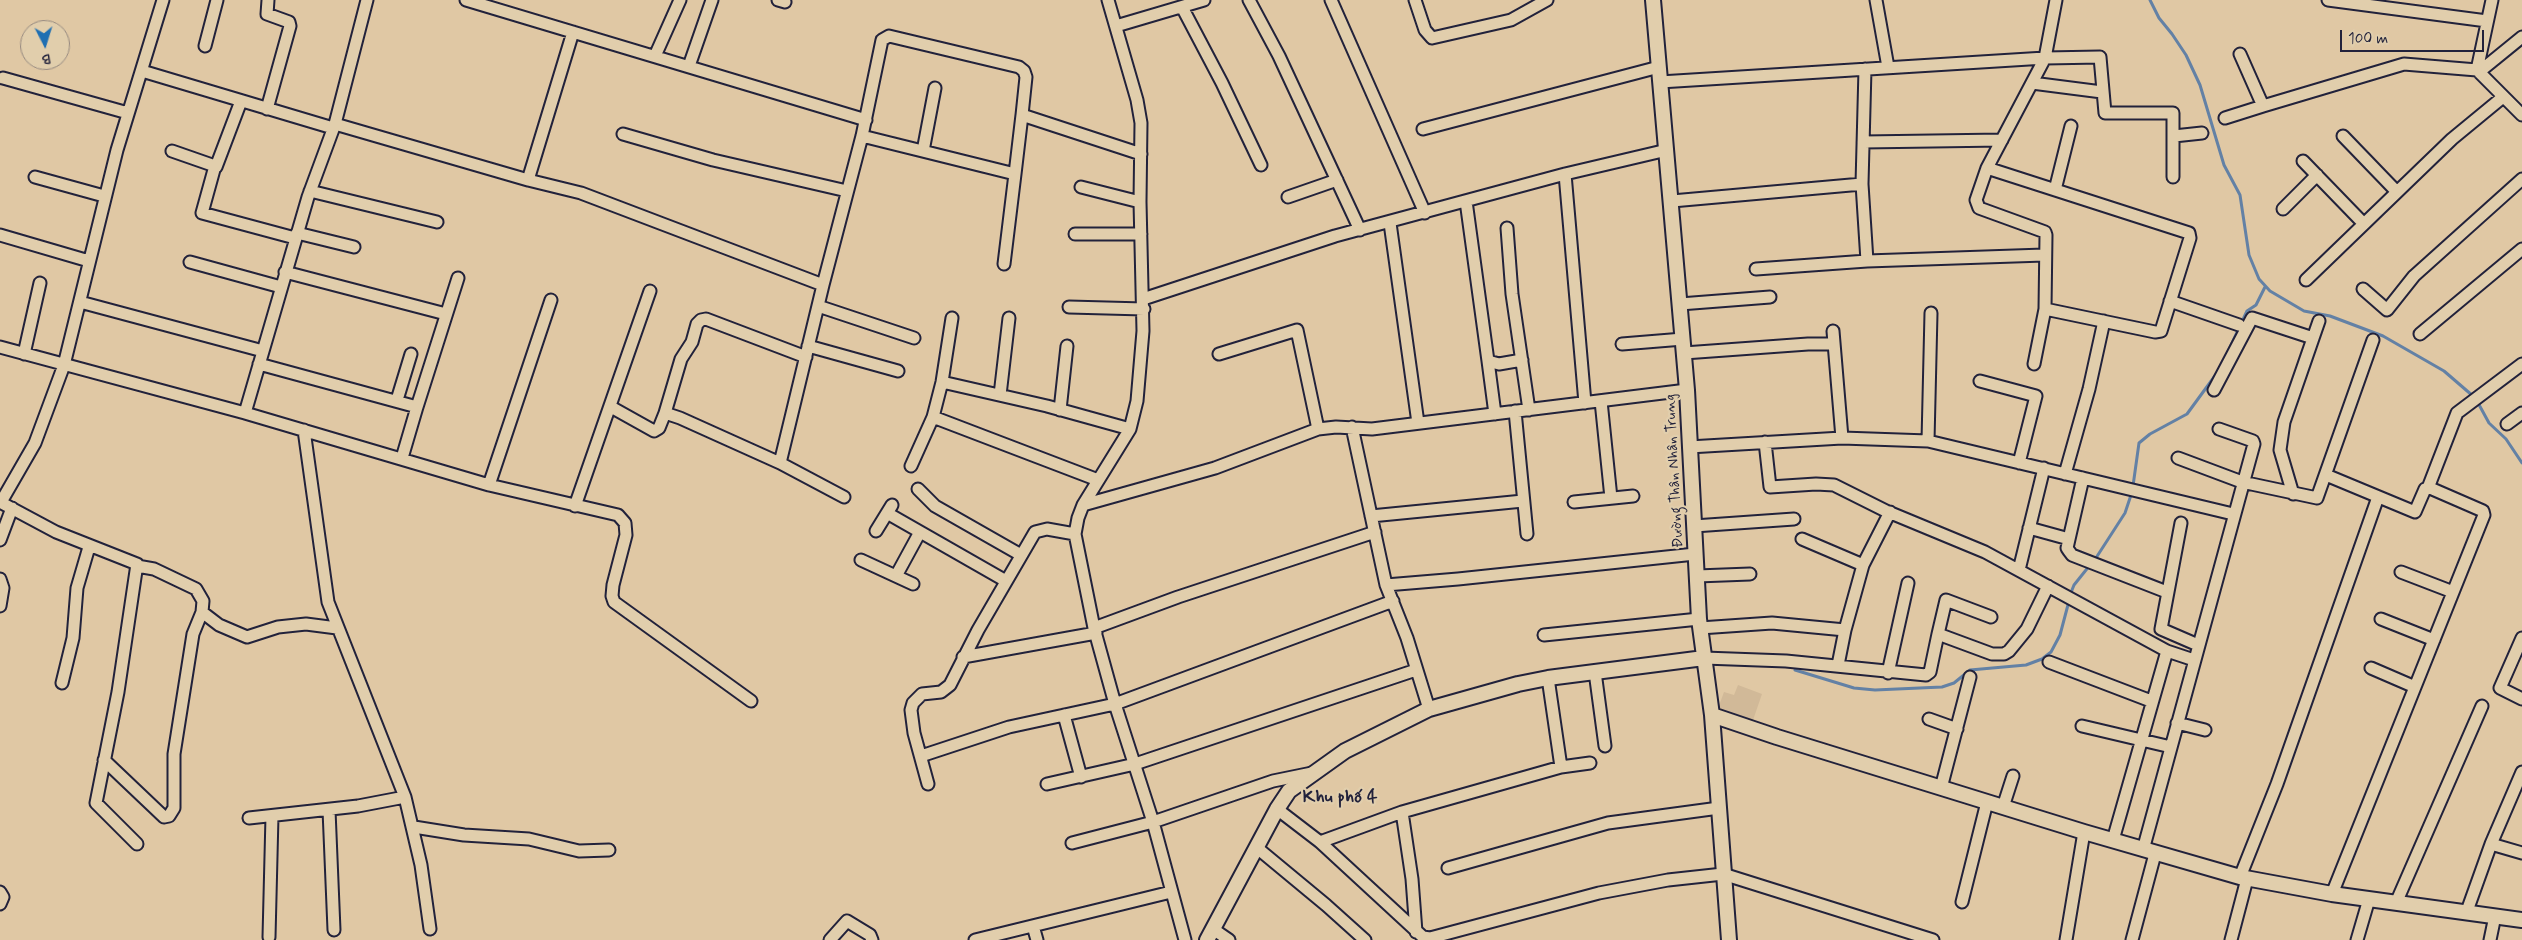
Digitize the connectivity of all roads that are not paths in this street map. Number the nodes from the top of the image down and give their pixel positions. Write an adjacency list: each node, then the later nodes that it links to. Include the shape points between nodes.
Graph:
1 (163, 0): 33 (street)
2 (217, 0): 25 (street)
3 (268, 0): 43 (street, via 267,14 289,22 290,26)
4 (367, 0): 49 (street)
5 (466, 0): 23 (street)
6 (680, 0): 27 (street)
7 (712, 0): 29 (street)
8 (1108, 0): 22 (street)
9 (1204, 0): 20 (street)
10 (1249, 0): 74 (street)
11 (1331, 0): 87 (street)
12 (1428, 0): 19 (street)
13 (1653, 0): 30 (street, Đường Thân Nhân Trung)
14 (1876, 0): 31 (street)
15 (2056, 0): 28 (street)
16 (2328, 0): 21 (street)
17 (2492, 0): 21 (street)
18 (1543, 1): 19 (street, via 1511,20 1432,38 1425,30)
19 (1416, 2)
20 (1182, 7): 22 (street); 64 (street)
21 (2487, 21): 34 (street)
22 (1116, 26): 62 (street, via 1137,100)
23 (574, 32): 27 (street); 73 (street)
24 (2522, 37): 34 (street)
25 (206, 46)
26 (2240, 54): 42 (street)
27 (655, 56): 29 (street)
28 (2045, 58): 31 (street); 37 (street); 39 (street, via 2100,57)
29 (689, 66): 48 (street)
30 (1659, 68): 36 (street, Đường Thân Nhân Trung); 51 (street)
31 (1888, 68): 32 (street)
32 (1864, 69): 36 (street); 58 (street)
33 (142, 71): 41 (street); 44 (street)
34 (2478, 71): 40 (street); 42 (street, via 2397,65)
35 (3, 78): 44 (street)
36 (1660, 82): 59 (street, Đường Thân Nhân Trung)
37 (2032, 83): 39 (street); 57 (street)
38 (935, 88): 61 (street)
39 (2102, 92): 55 (street, via 2103,112 2108,115 2173,113)
40 (2503, 97): 46 (street); 80 (street, via 2452,139)
41 (241, 101): 43 (street); 65 (street)
42 (2263, 106): 47 (street)
43 (267, 109): 49 (street)
44 (128, 113): 81 (street)
45 (1022, 115): 48 (street, via 1026,77 1019,67 889,36 882,40); 62 (street); 67 (street)
46 (2522, 115)
47 (2225, 118)
48 (866, 120): 54 (street)
49 (334, 126): 73 (street); 78 (street)
50 (2071, 126): 77 (street)
51 (1423, 128)
52 (2202, 133): 55 (street)
53 (623, 134): 79 (street, via 713,160)
54 (862, 136): 61 (street); 79 (street)
55 (2174, 136): 71 (street)
56 (2343, 136): 80 (street)
57 (2002, 140): 58 (street); 66 (street)
58 (1863, 142): 75 (street)
59 (1667, 150): 68 (street); 85 (street, Đường Thân Nhân Trung)
60 (172, 151): 65 (street)
61 (923, 151): 67 (street)
62 (1141, 154): 84 (street)
63 (2303, 161): 69 (street)
64 (1261, 165)
65 (216, 168): 96 (street, via 202,213)
66 (1987, 168): 77 (street); 99 (street, via 1976,206 2045,232)
67 (1015, 174): 103 (street)
68 (1565, 174): 83 (street); 159 (street)
69 (2317, 175): 86 (street); 90 (street)
70 (35, 177): 81 (street)
71 (2173, 177)
72 (2522, 179): 111 (street, via 2414,276 2387,310)
73 (528, 180): 109 (street, via 581,193)
74 (1337, 180): 82 (street); 92 (street)
75 (1862, 184): 85 (street); 102 (street)
76 (1081, 187): 84 (street)
77 (2055, 190): 115 (street, via 2189,233 2190,241)
78 (310, 191): 88 (street); 96 (street)
79 (847, 191): 109 (street)
80 (2397, 192): 90 (street)
81 (104, 196): 100 (street)
82 (1288, 197)
83 (1466, 201): 87 (street); 146 (street)
84 (1140, 202): 94 (street)
85 (1672, 202): 118 (street, Đường Thân Nhân Trung)
86 (2283, 208)
87 (1425, 213): 89 (street)
88 (437, 222)
89 (1390, 222): 92 (street); 170 (street)
90 (2364, 224): 107 (street)
91 (1508, 228): 145 (street, via 1512,294)
92 (1360, 230): 117 (street)
93 (1075, 234): 94 (street)
94 (1141, 234): 117 (street)
95 (0, 235): 100 (street)
96 (296, 236): 97 (street); 105 (street)
97 (354, 247)
98 (2522, 249): 130 (street)
99 (2044, 255): 102 (street); 121 (street)
100 (89, 261): 116 (street)
101 (190, 262): 110 (street)
102 (1867, 262): 104 (street)
103 (1004, 264)
104 (1756, 269)
105 (285, 272): 110 (street); 123 (street)
106 (458, 278): 123 (street)
107 (2306, 280)
108 (40, 284): 142 (street)
109 (822, 285): 119 (street)
110 (281, 287): 139 (street)
111 (2363, 289)
112 (650, 290): 161 (street)
113 (1770, 297): 118 (street)
114 (551, 300): 192 (street)
115 (2170, 301): 126 (street, via 2159,332); 128 (street)
116 (80, 302): 139 (street); 150 (street)
117 (1144, 304): 120 (street); 176 (street, via 1137,401)
118 (1680, 304): 133 (street, Đường Thân Nhân Trung)
119 (818, 306): 131 (street); 140 (street)
120 (1069, 307)
121 (2045, 309): 126 (street); 148 (street)
122 (1931, 313): 178 (street)
123 (446, 314): 160 (street)
124 (952, 318): 153 (street)
125 (1008, 318): 156 (street)
126 (2104, 321): 187 (street, via 2090,389)
127 (2319, 321): 132 (street)
128 (2239, 325)
129 (1833, 331): 136 (street)
130 (2420, 334)
131 (914, 338)
132 (2313, 338): 155 (street, via 2252,318); 195 (street, via 2284,422 2280,450)
133 (1683, 339): 135 (street); 141 (street, Đường Thân Nhân Trung)
134 (2373, 340): 188 (street)
135 (1622, 344)
136 (1834, 344): 141 (street); 177 (street)
137 (1067, 346): 162 (street)
138 (0, 347): 142 (street)
139 (263, 351): 147 (street)
140 (807, 351): 151 (street); 166 (street, via 701,320 692,342 684,351); 184 (street)
141 (1684, 353): 154 (street, Đường Thân Nhân Trung)
142 (24, 354): 150 (street)
143 (411, 354): 157 (street)
144 (1219, 354): 173 (street, via 1297,330)
145 (1522, 360): 146 (street, via 1499,364); 163 (street)
146 (1488, 361): 168 (street)
147 (259, 364): 157 (street); 165 (street)
148 (2034, 364)
149 (2522, 364): 193 (street, via 2457,413)
150 (64, 365): 165 (street); 201 (street, via 34,443)
151 (898, 371)
152 (1980, 381): 183 (street, via 2036,396)
153 (942, 382): 156 (street); 169 (street)
154 (1687, 390): 158 (street); 180 (street, Đường Thân Nhân Trung)
155 (2214, 390)
156 (1000, 395): 162 (street)
157 (397, 400): 160 (street)
158 (1602, 401): 159 (street); 199 (street)
159 (1585, 403): 163 (street)
160 (417, 407): 181 (street)
161 (610, 407): 166 (street, via 654,431 659,428); 204 (street)
162 (1060, 410): 176 (street)
163 (1529, 410): 164 (street)
164 (1515, 411): 168 (street); 200 (street)
165 (245, 413): 175 (street)
166 (665, 413): 184 (street)
167 (2522, 413): 171 (street)
168 (1495, 414): 170 (street)
169 (933, 417): 185 (street); 190 (street)
170 (1418, 423): 172 (street, via 1372,429)
171 (2507, 424)
172 (1352, 427): 173 (street); 208 (street)
173 (1318, 429): 203 (street, via 1215,468)
174 (2219, 429): 191 (street, via 2254,444)
175 (304, 430): 181 (street); 246 (street, via 328,602)
176 (1130, 430): 190 (street)
177 (1842, 438): 178 (street); 179 (street)
178 (1928, 441): 183 (street)
179 (1765, 442): 180 (street); 206 (street, via 1770,487 1834,486)
180 (1689, 447): 211 (street, Đường Thân Nhân Trung)
181 (402, 458): 192 (street)
182 (2178, 458): 191 (street)
183 (2020, 462): 186 (street)
184 (780, 464): 197 (street)
185 (911, 466)
186 (2044, 468): 187 (street); 212 (street)
187 (2065, 474): 189 (street)
188 (2326, 475): 195 (street, via 2317,498); 198 (street)
189 (2083, 478): 207 (street); 219 (street)
190 (1098, 480): 203 (street)
191 (2242, 482): 195 (street); 207 (street)
192 (489, 484): 204 (street)
193 (2428, 488): 198 (street, via 2416,512); 239 (street, via 2484,513)
194 (918, 489): 223 (street, via 935,506)
195 (2293, 494)
196 (1633, 496): 199 (street)
197 (844, 497)
198 (2378, 497): 319 (street)
199 (1611, 498): 202 (street)
200 (1523, 500): 208 (street); 217 (street)
201 (0, 502): 205 (street)
202 (1574, 502)
203 (1083, 505): 216 (street)
204 (575, 506): 269 (street, via 618,515 624,523 626,535 612,596 614,602)
205 (12, 508): 220 (street); 221 (street)
206 (1890, 512): 226 (street); 227 (street)
207 (2233, 514): 253 (street)
208 (1371, 516): 215 (street)
209 (1794, 520): 211 (street)
210 (2181, 523): 238 (street)
211 (1694, 526): 222 (street, Đường Thân Nhân Trung)
212 (2029, 528): 219 (street); 227 (street)
213 (876, 531): 214 (street, via 889,509)
214 (920, 532): 230 (street); 233 (street)
215 (1375, 532): 236 (street); 247 (street, via 1178,597)
216 (1075, 534): 223 (street, via 1035,532); 247 (street)
217 (1527, 534)
218 (1802, 539): 226 (street)
219 (2069, 539): 238 (street, via 2069,551)
220 (0, 540)
221 (89, 547): 225 (street, via 132,561); 266 (street, via 77,588 73,638)
222 (1695, 554): 231 (street, Đường Thân Nhân Trung); 236 (street)
223 (1021, 555): 233 (street)
224 (862, 560): 230 (street)
225 (137, 566): 242 (street, via 154,569 196,589 202,601); 285 (street)
226 (1864, 566): 248 (street)
227 (2019, 570): 237 (street)
228 (2401, 572): 239 (street)
229 (1750, 574): 231 (street)
230 (896, 576): 235 (street)
231 (1697, 576): 245 (street, Đường Thân Nhân Trung)
232 (0, 579): 241 (street, via 3,588)
233 (1006, 581): 255 (street)
234 (1908, 583): 263 (street)
235 (912, 584)
236 (1386, 585): 240 (street)
237 (2048, 586): 249 (street, via 2027,629 2004,654 1992,654); 254 (street)
238 (2167, 592): 253 (street, via 2161,629)
239 (2453, 592): 252 (street)
240 (1393, 601): 261 (street); 271 (street)
241 (0, 606)
242 (202, 612): 246 (street, via 219,625 248,637 278,627 306,624); 285 (street, via 193,634 174,754 174,808 168,816 164,817)
243 (1991, 617): 249 (street, via 1946,600)
244 (2381, 620): 252 (street)
245 (1700, 623): 248 (street, via 1772,623); 250 (street); 256 (street, Đường Thân Nhân Trung)
246 (336, 628): 296 (street)
247 (1095, 630): 255 (street); 271 (street)
248 (1845, 630): 259 (street)
249 (1938, 634): 263 (street, via 1929,674)
250 (1544, 635)
251 (2522, 638): 268 (street, via 2500,688)
252 (2434, 640): 267 (street)
253 (2198, 645): 257 (street)
254 (2167, 651): 257 (street); 270 (street)
255 (963, 657): 284 (street, via 947,690 922,694 913,703 914,733)
256 (1704, 658): 259 (street); 262 (street); 275 (street, Đường Thân Nhân Trung)
257 (2194, 660): 277 (street)
258 (2049, 662): 270 (street)
259 (1838, 665): 263 (street)
260 (2371, 668): 267 (street)
261 (1416, 670): 273 (street); 287 (street)
262 (1595, 672): 265 (street); 282 (street)
263 (1888, 673)
264 (1970, 677): 279 (street)
265 (1548, 678): 273 (street); 288 (street)
266 (62, 683)
267 (2415, 687): 322 (street)
268 (2522, 699)
269 (751, 701)
270 (2151, 701): 281 (street)
271 (1115, 704): 274 (street); 287 (street)
272 (2482, 706): 325 (street)
273 (1429, 709): 290 (street, via 1345,751)
274 (1064, 714): 284 (street, via 1009,727); 292 (street)
275 (1712, 715): 295 (street); 299 (street, Đường Thân Nhân Trung)
276 (1929, 719): 279 (street)
277 (2177, 723): 280 (street); 283 (street)
278 (2082, 726): 281 (street)
279 (1957, 729): 295 (street)
280 (2205, 730)
281 (2141, 739): 283 (street); 308 (street)
282 (1605, 746)
283 (2171, 747): 315 (street)
284 (921, 756): 293 (street)
285 (104, 760): 311 (street, via 97,806)
286 (1590, 763): 288 (street)
287 (1135, 764): 292 (street); 305 (street)
288 (1561, 767): 302 (street)
289 (2522, 772): 312 (street)
290 (1312, 773): 300 (street, via 1289,792); 305 (street, via 1273,780)
291 (2013, 776): 298 (street)
292 (1081, 777): 294 (street)
293 (928, 784)
294 (1047, 784)
295 (1941, 788): 297 (street)
296 (405, 797): 301 (street); 306 (street)
297 (1987, 802): 298 (street); 324 (street)
298 (2004, 807): 307 (street)
299 (1719, 808): 317 (street, via 1608,822); 318 (street, Đường Thân Nhân Trung)
300 (1277, 809): 309 (street); 313 (street)
301 (328, 810): 303 (street); 332 (street)
302 (1402, 812): 309 (street); 333 (street)
303 (272, 816): 304 (street); 335 (street)
304 (249, 818)
305 (1153, 822): 310 (street); 321 (street)
306 (414, 827): 314 (street, via 446,833 529,839 580,851); 331 (street)
307 (2084, 832): 308 (street); 336 (street)
308 (2113, 840): 315 (street)
309 (1320, 842): 333 (street)
310 (1072, 843)
311 (137, 844)
312 (2492, 844): 316 (street); 327 (street)
313 (1256, 847): 334 (street); 343 (street)
314 (609, 850)
315 (2149, 852): 319 (street); 346 (street)
316 (2522, 854)
317 (1448, 868)
318 (1723, 874): 333 (street, via 1599,893 1430,938); 344 (street, Đường Thân Nhân Trung); 345 (street)
319 (2244, 878): 322 (street); 347 (street)
320 (0, 892): 326 (street, via 3,896)
321 (1171, 892): 330 (street); 341 (street)
322 (2332, 894): 323 (street)
323 (2369, 899): 325 (street); 348 (street)
324 (1962, 902)
325 (2396, 902): 327 (street)
326 (0, 904)
327 (2467, 911): 328 (street)
328 (2495, 916): 329 (street); 349 (street)
329 (2522, 920)
330 (1033, 926): 339 (street); 340 (street)
331 (430, 929)
332 (334, 930)
333 (1416, 932)
334 (1210, 935): 342 (street)
335 (269, 937)
336 (2069, 939)
337 (830, 940): 338 (street, via 846,921 870,935)
338 (872, 940)
339 (975, 940)
340 (1037, 940)
341 (1185, 940)
342 (1229, 940)
343 (1365, 940)
344 (1729, 940)
345 (1933, 940)
346 (2132, 940)
347 (2231, 940)
348 (2357, 940)
349 (2490, 940)

